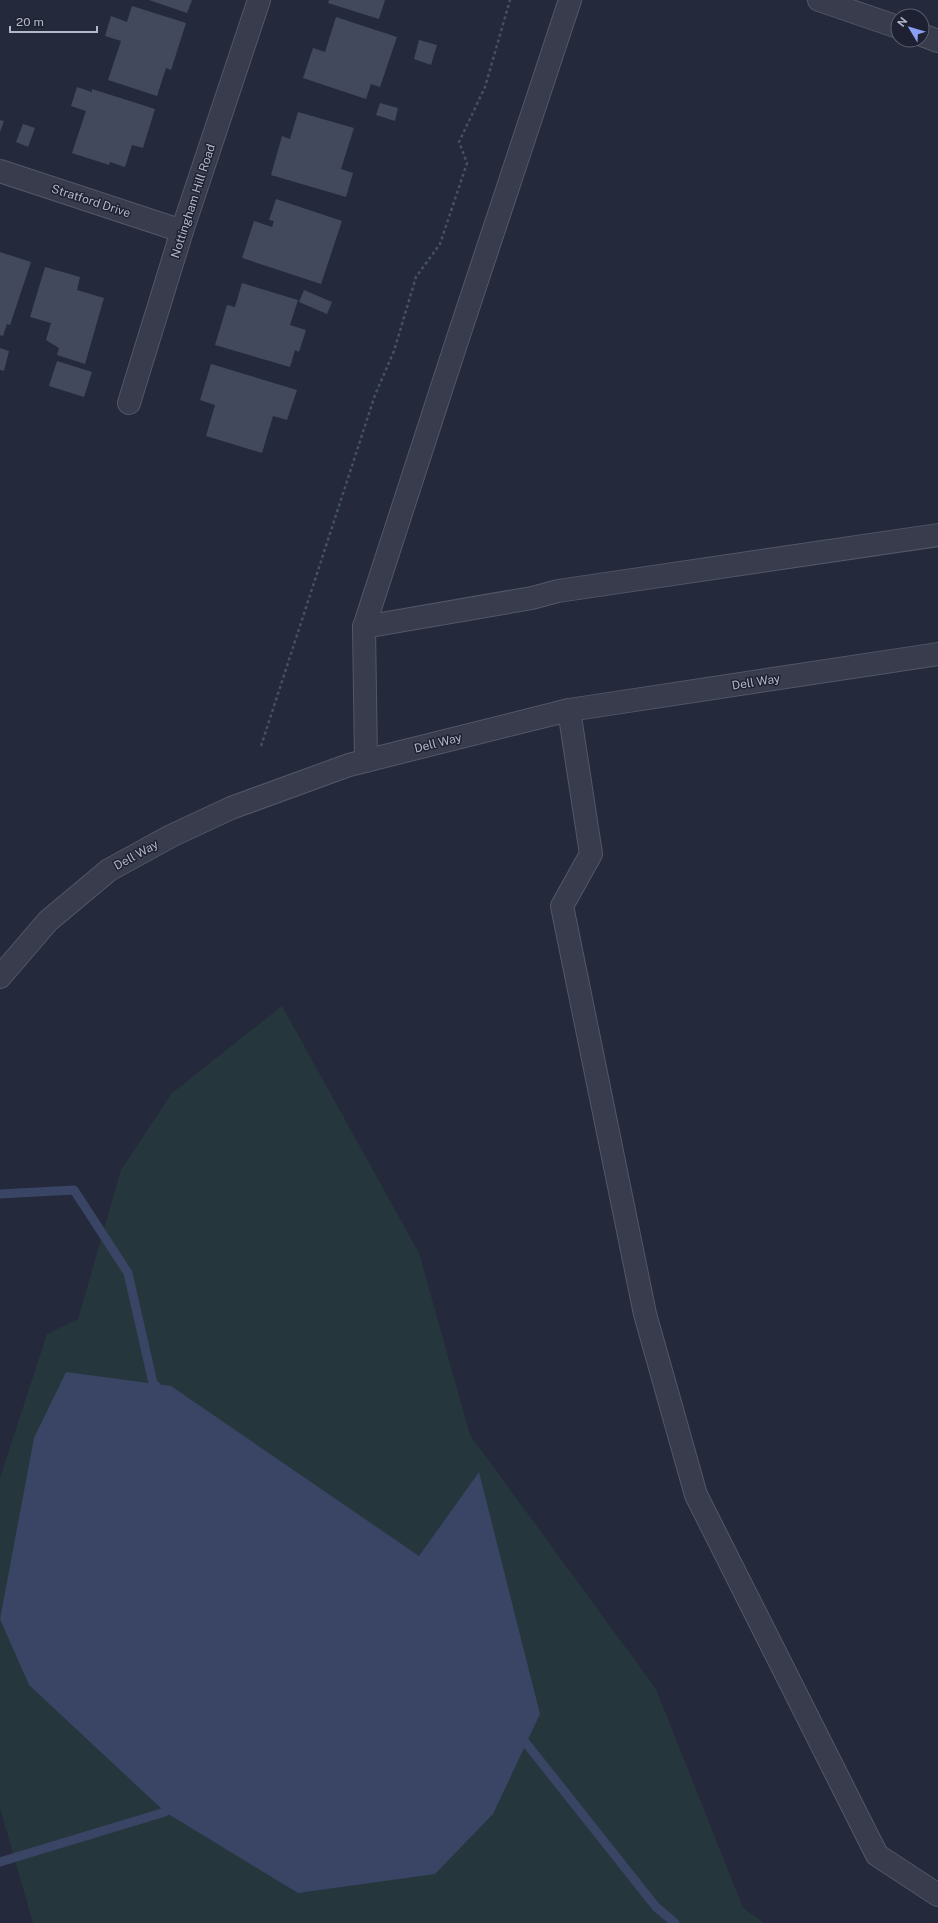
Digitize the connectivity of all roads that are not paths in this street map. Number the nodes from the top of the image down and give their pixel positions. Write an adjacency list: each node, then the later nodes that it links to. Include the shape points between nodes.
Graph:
1 (259, 0): 6 (street, Nottingham Hill Road)
2 (570, 0): 9 (street)
3 (819, 0): 4 (street)
4 (890, 24)
5 (0, 171): 6 (street, Stratford Drive)
6 (182, 231): 7 (street, Nottingham Hill Road)
7 (129, 404)
8 (938, 535): 9 (street, via 558,591 532,598)
9 (364, 627): 12 (street)
10 (938, 654): 11 (street, Dell Way)
11 (569, 710): 12 (street, Dell Way); 14 (street, via 591,854 562,906 645,1314 696,1495 877,1855)
12 (366, 761): 13 (street, Dell Way, via 231,808 171,836 109,870 48,921)
13 (0, 977)
14 (938, 1895)

